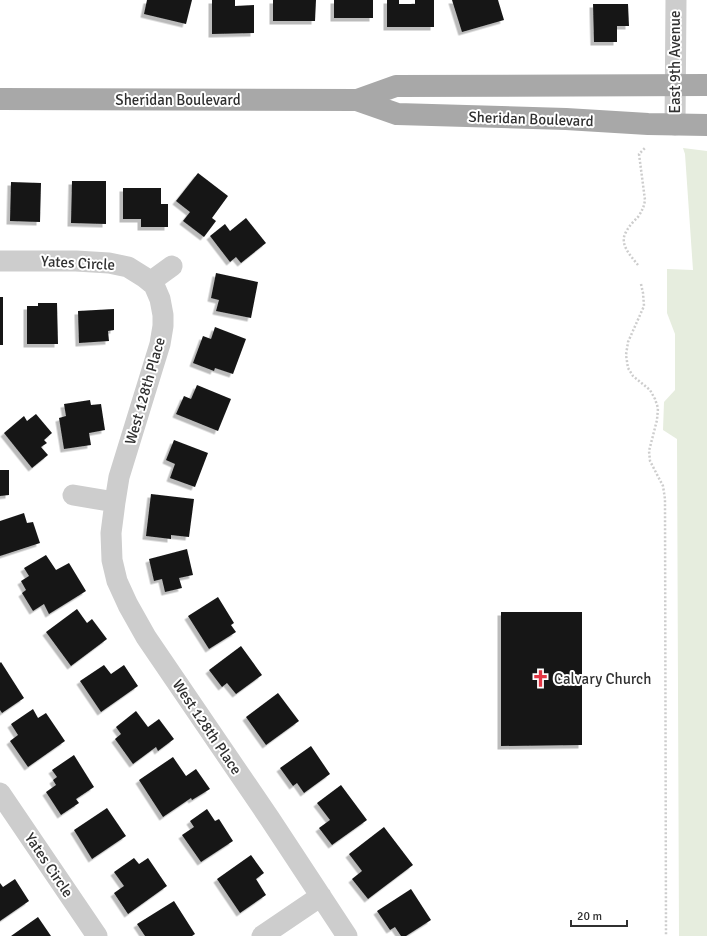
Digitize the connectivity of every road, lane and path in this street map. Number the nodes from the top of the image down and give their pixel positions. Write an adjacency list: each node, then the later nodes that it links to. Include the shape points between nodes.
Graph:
1 (676, 0): 2 (street, East 9th Avenue)
2 (675, 85): 3 (main road, Sheridan Boulevard); 5 (main road, Sheridan Boulevard, via 396,86); 6 (street, East 9th Avenue)
3 (707, 85)
4 (0, 99): 5 (main road, Sheridan Boulevard)
5 (356, 100): 6 (main road, Sheridan Boulevard, via 397,114)
6 (675, 125): 7 (main road, Sheridan Boulevard)
7 (707, 125)
8 (645, 148): 10 (path, via 639,154 644,206 626,232 624,242)
9 (0, 261): 12 (street, Yates Circle, via 109,263 128,267)
10 (638, 265)
11 (172, 266): 12 (street)
12 (150, 282): 15 (street, West 128th Place, via 160,299 163,326)
13 (641, 284): 21 (path, via 644,306 628,342 626,355 628,368 633,376 650,390 658,408 649,451 650,461 663,486 665,499)
14 (73, 495): 15 (street)
15 (115, 502): 17 (street, West 128th Place, via 110,533 112,560 117,581 128,605 146,637)
16 (0, 793): 18 (street, Yates Circle)
17 (321, 896): 19 (street); 20 (street, West 128th Place)
18 (97, 936)
19 (262, 936)
20 (347, 936)
21 (666, 936)

